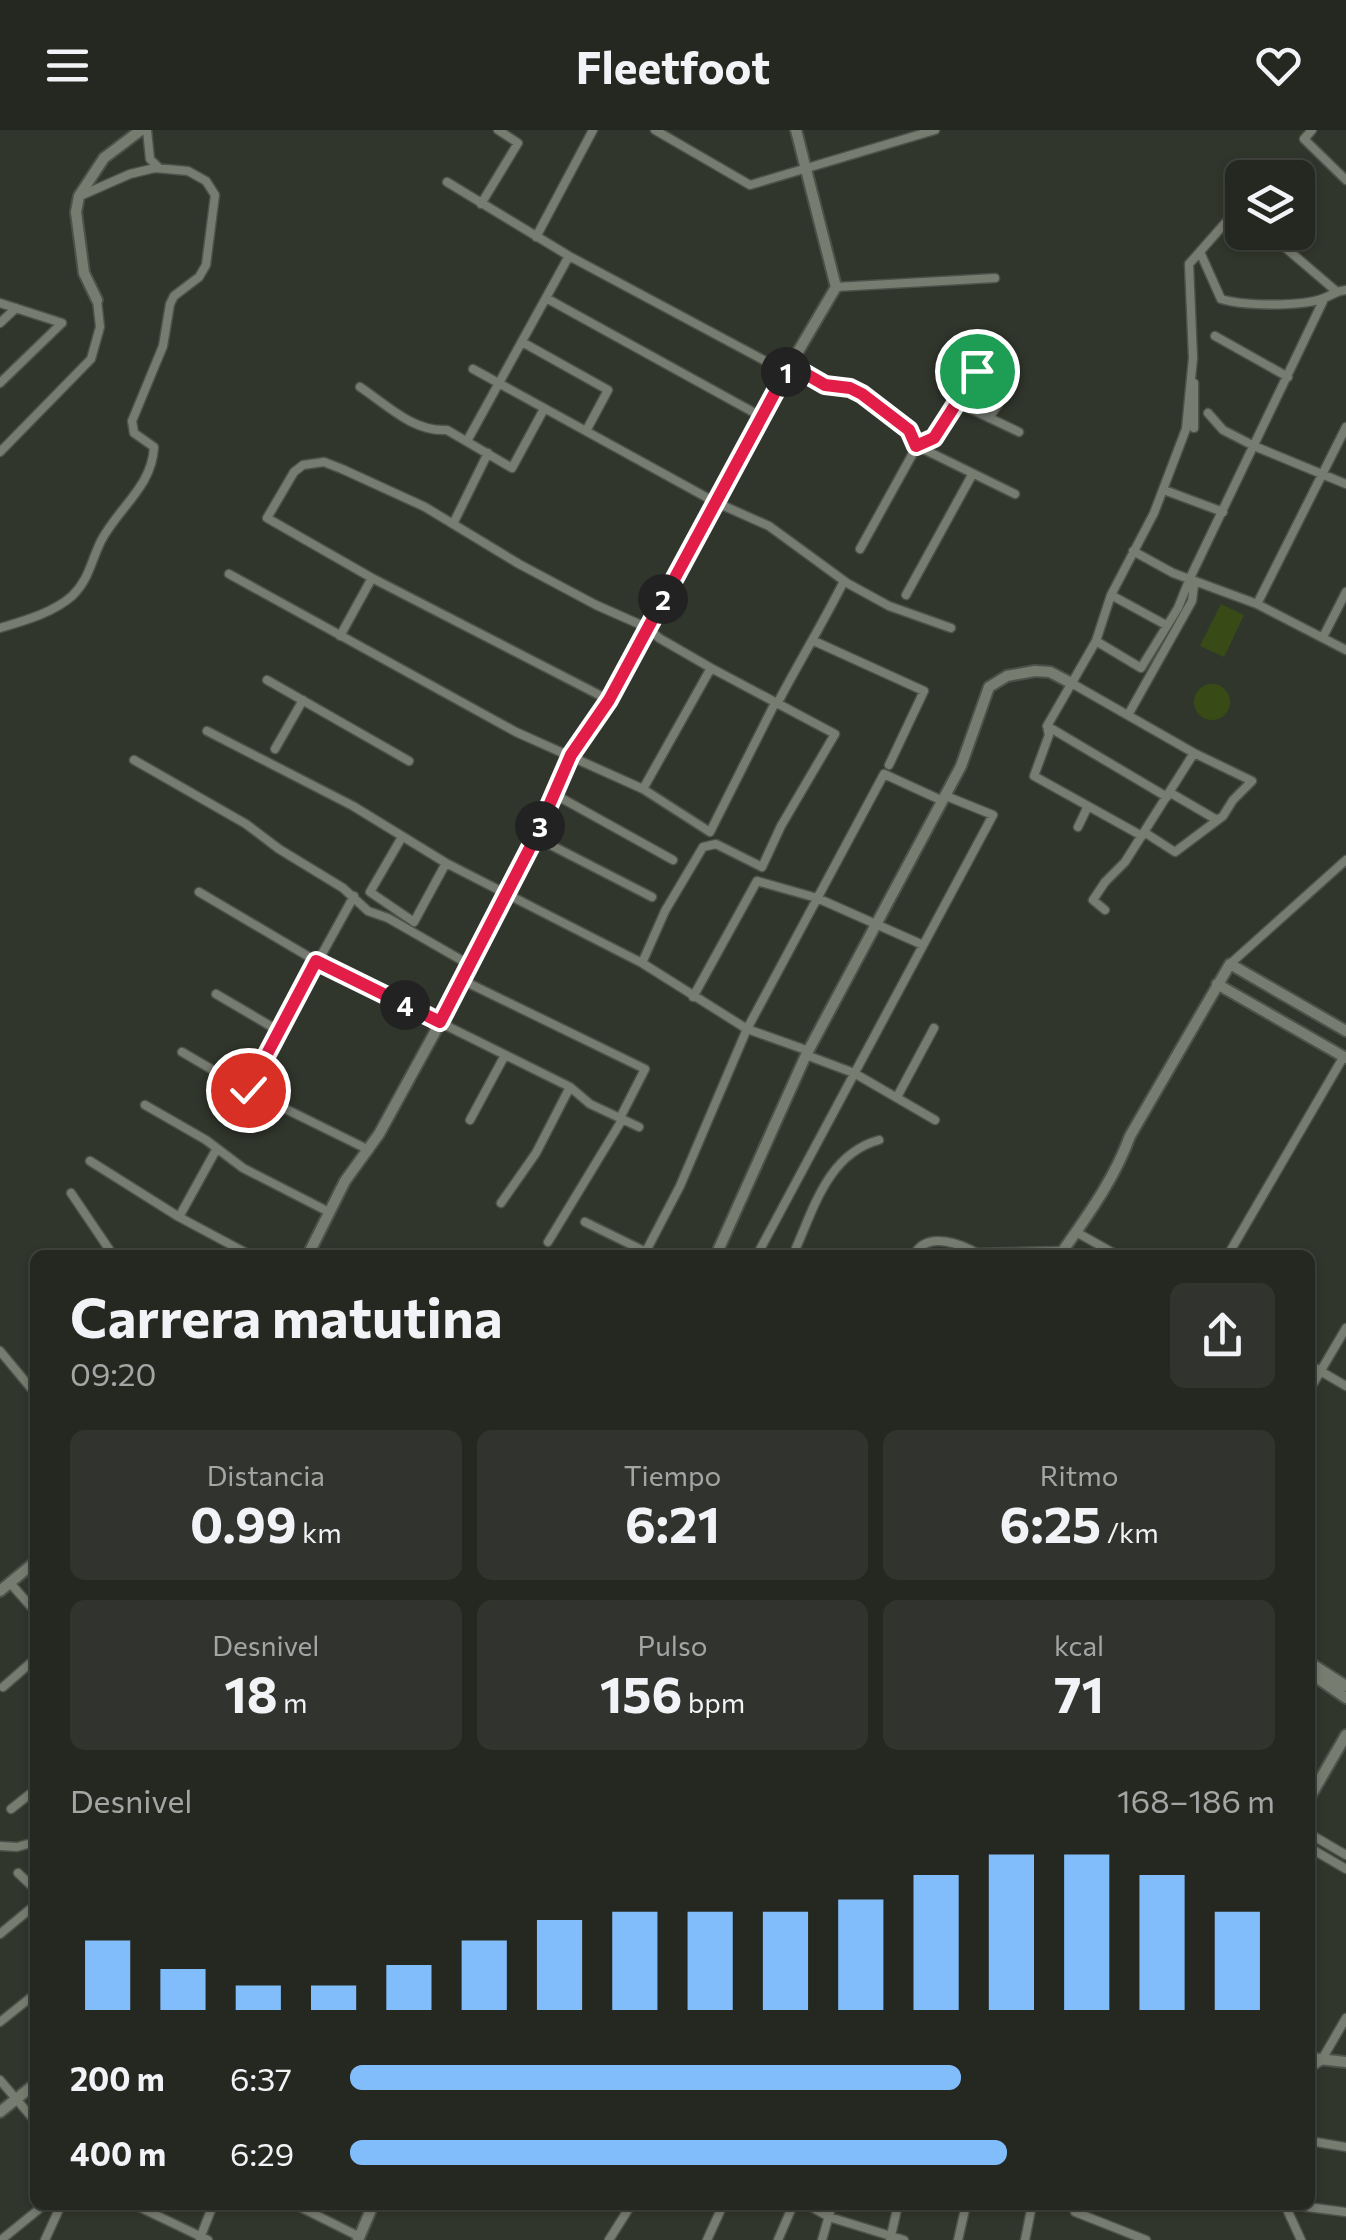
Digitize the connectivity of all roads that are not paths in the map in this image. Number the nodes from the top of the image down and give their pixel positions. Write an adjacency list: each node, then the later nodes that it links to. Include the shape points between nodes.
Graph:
1 (144, 130): 9 (street, via 150,158); 12 (street, via 104,158)
2 (498, 130): 13 (street, via 518,143)
3 (593, 130): 15 (street)
4 (655, 130): 8 (street, via 750,185)
5 (796, 130): 8 (street)
6 (935, 130): 8 (street)
7 (1312, 130): 10 (street, via 1304,138)
8 (806, 167): 20 (street)
9 (162, 168): 12 (street); 75 (street, via 206,181 215,206 206,264 170,304 163,346 132,422 134,433 154,447 154,463 101,542 86,581 46,612)
10 (1346, 180)
11 (447, 182): 13 (street)
12 (79, 196): 25 (street, via 84,273)
13 (482, 204): 15 (street)
14 (1225, 223): 17 (street)
15 (536, 237): 18 (street)
16 (1287, 250): 22 (street)
17 (1200, 252): 24 (street, via 1221,299 1237,304); 31 (street, via 1187,274)
18 (568, 256): 23 (street); 34 (street)
19 (995, 278): 20 (street)
20 (836, 287): 34 (street)
21 (1346, 290): 22 (street)
22 (1336, 291): 24 (street)
23 (546, 298): 30 (street); 43 (street)
24 (1324, 298): 35 (street)
25 (97, 300): 50 (street, via 100,327 91,360)
26 (0, 303): 27 (street)
27 (16, 308): 28 (street); 36 (street, via 62,323)
28 (0, 323)
29 (1215, 336): 35 (street)
30 (522, 342): 37 (street); 47 (street, via 608,390)
31 (1192, 358): 46 (street); 59 (street, via 1186,429)
32 (474, 369): 37 (street)
33 (977, 371): 40 (street)
34 (786, 372): 43 (street); 52 (street, via 799,370 862,394 909,430)
35 (1288, 377): 53 (street)
36 (0, 382)
37 (499, 383): 41 (street); 51 (street)
38 (360, 387): 51 (street, via 414,424)
39 (1000, 401): 44 (street)
40 (958, 403): 44 (street); 52 (street, via 934,438)
41 (544, 408): 47 (street); 55 (street, via 512,468)
42 (1208, 414): 53 (street)
43 (762, 417): 61 (street)
44 (989, 418): 48 (street)
45 (1346, 426): 56 (street)
46 (1194, 428)
47 (586, 431): 61 (street)
48 (1019, 432)
49 (0, 435): 50 (street)
50 (13, 440): 54 (street)
51 (467, 441): 55 (street)
52 (916, 446): 57 (street); 64 (street)
53 (1254, 446): 56 (street); 62 (street)
54 (0, 452)
55 (488, 454): 63 (street)
56 (1323, 472): 58 (street); 73 (street)
57 (972, 475): 60 (street); 71 (street)
58 (1346, 484)
59 (1164, 490): 62 (street); 65 (street)
60 (1014, 494)
61 (715, 502): 69 (street, via 769,526); 76 (street)
62 (1222, 512): 68 (street)
63 (453, 524): 67 (street, via 342,468 302,465 267,518); 76 (street)
64 (860, 549)
65 (1132, 551): 68 (street); 72 (street)
66 (229, 574): 78 (street)
67 (372, 578): 78 (street); 87 (street)
68 (1190, 578): 73 (street); 74 (street); 89 (street, via 1192,601)
69 (844, 581): 77 (street); 80 (street)
70 (1346, 592): 79 (street)
71 (906, 594)
72 (1110, 595): 74 (street); 81 (street)
73 (1257, 604): 79 (street)
74 (1166, 625): 81 (street, via 1141,668)
75 (0, 628)
76 (648, 628): 83 (street); 87 (street)
77 (951, 628)
78 (340, 636): 94 (street)
79 (1323, 637): 82 (street)
80 (814, 641): 88 (street); 97 (street, via 924,692)
81 (1096, 641): 85 (street)
82 (1346, 650)
83 (711, 668): 88 (street); 98 (street)
84 (267, 680): 86 (street)
85 (1074, 684): 89 (street); 90 (street); 101 (street, via 1035,671 989,687)
86 (303, 700): 92 (street); 96 (street)
87 (609, 700): 94 (street)
88 (776, 704): 98 (street, via 710,832); 120 (street, via 835,734 762,866 716,844 703,847)
89 (1128, 716): 93 (street)
90 (1048, 726): 100 (street); 102 (street, via 1034,776)
91 (207, 731): 106 (street)
92 (275, 749)
93 (1194, 752): 100 (street); 103 (street, via 1252,781)
94 (571, 755): 98 (street); 99 (street)
95 (134, 760): 113 (street)
96 (408, 761)
97 (889, 766)
98 (643, 789)
99 (554, 794): 107 (street); 108 (street)
100 (1168, 794): 103 (street); 105 (street)
101 (945, 799): 115 (street, via 884,774); 117 (street); 118 (street, via 993,815)
102 (1088, 806): 104 (street); 105 (street)
103 (1218, 820): 105 (street, via 1175,852)
104 (1078, 827)
105 (1143, 834): 116 (street, via 1093,900)
106 (402, 836): 110 (street); 110 (street, via 370,892 414,922)
107 (535, 838): 112 (street); 114 (street)
108 (673, 860)
109 (1346, 860): 121 (street)
110 (446, 863): 112 (street)
111 (199, 892): 119 (street)
112 (506, 893): 120 (street); 122 (street)
113 (354, 896): 119 (street); 122 (street, via 368,911)
114 (652, 897)
115 (816, 898): 117 (street); 126 (street, via 757,881); 129 (street)
116 (1105, 910)
117 (876, 927): 118 (street); 133 (street)
118 (924, 946): 136 (street)
119 (316, 961): 127 (street); 130 (street)
120 (642, 962): 126 (street)
121 (1230, 964): 124 (street); 131 (street)
122 (470, 965): 123 (street)
123 (462, 980): 127 (street); 141 (street, via 645,1070)
124 (1217, 984): 135 (street); 154 (street)
125 (216, 994): 130 (street)
126 (693, 997): 129 (street)
127 (440, 1022): 134 (street); 147 (street)
128 (934, 1028): 139 (street)
129 (748, 1029): 133 (street); 160 (street)
130 (279, 1031): 138 (street)
131 (1346, 1031)
132 (182, 1052): 138 (street)
133 (808, 1053): 136 (street); 161 (street)
134 (505, 1055): 137 (street); 142 (street)
135 (1345, 1056): 168 (street)
136 (854, 1073): 139 (street); 162 (street)
137 (570, 1087): 141 (street); 150 (street, via 536,1154)
138 (248, 1090): 147 (street)
139 (897, 1097): 143 (street)
140 (145, 1106): 146 (street)
141 (621, 1119): 144 (street); 155 (street)
142 (470, 1120)
143 (934, 1120)
144 (639, 1126)
145 (879, 1140): 163 (street, via 850,1153 831,1174)
146 (216, 1150): 151 (street); 152 (street)
147 (369, 1150): 151 (street)
148 (90, 1161): 152 (street)
149 (71, 1193): 156 (street)
150 (501, 1203)
151 (330, 1212): 158 (street)
152 (179, 1217): 157 (street)
153 (585, 1222): 159 (street)
154 (1076, 1232): 166 (street); 167 (street)
155 (548, 1242)
156 (109, 1250)
157 (231, 1250)
158 (311, 1250)
159 (638, 1250)
160 (647, 1250)
161 (718, 1250)
162 (760, 1250)
163 (795, 1250)
164 (917, 1250): 165 (street, via 927,1241)
165 (972, 1250)
166 (1064, 1250)
167 (1108, 1250)
168 (1231, 1250)
169 (1346, 1328): 172 (street)
170 (0, 1351): 175 (street)
171 (1315, 1368): 172 (street)
172 (1321, 1371): 173 (street); 174 (street)
173 (1315, 1381)
174 (1346, 1386)
175 (30, 1387)
176 (30, 1566): 177 (street)
177 (4, 1585): 178 (street)
178 (30, 1607)
179 (30, 1663): 183 (street)
180 (1315, 1666): 182 (street)
181 (1315, 1676): 184 (street)
182 (1346, 1686)
183 (3, 1687)
184 (1346, 1698)
185 (1346, 1736): 186 (street)
186 (1315, 1789)
187 (30, 1794): 188 (street)
188 (10, 1809)
189 (1315, 1837): 193 (street)
190 (30, 1843): 191 (street)
191 (0, 1846)
192 (1315, 1851): 194 (street)
193 (1346, 1855)
194 (1346, 1869)
195 (18, 1873): 196 (street)
196 (30, 1884)
197 (30, 1909): 198 (street)
198 (0, 1934)
199 (30, 1998): 201 (street)
200 (1346, 2018): 202 (street)
201 (0, 2022)
202 (1316, 2059): 203 (street)
203 (1346, 2062)
204 (0, 2080): 206 (street)
205 (30, 2088): 206 (street)
206 (18, 2098): 207 (street); 208 (street)
207 (0, 2112)
208 (30, 2114)
209 (1315, 2142): 210 (street)
210 (1346, 2147)
211 (1315, 2208): 228 (street)
212 (38, 2210): 233 (street)
213 (59, 2210): 234 (street)
214 (145, 2210): 232 (street)
215 (212, 2210): 232 (street)
216 (306, 2210): 230 (street)
217 (371, 2210): 230 (street)
218 (628, 2210): 235 (street)
219 (721, 2210): 236 (street)
220 (791, 2210): 237 (street)
221 (817, 2210): 229 (street)
222 (831, 2210): 229 (street)
223 (897, 2210): 231 (street)
224 (965, 2210): 240 (street)
225 (1031, 2210): 241 (street)
226 (1290, 2210): 243 (street)
227 (1074, 2212): 242 (street)
228 (1346, 2212)
229 (830, 2217): 231 (street); 238 (street)
230 (359, 2238)
231 (891, 2238): 239 (street)
232 (202, 2239)
233 (1, 2240)
234 (45, 2240)
235 (609, 2240)
236 (707, 2240)
237 (778, 2240)
238 (822, 2240)
239 (904, 2240)
240 (958, 2240)
241 (1024, 2240)
242 (1146, 2240)
243 (1300, 2240)

